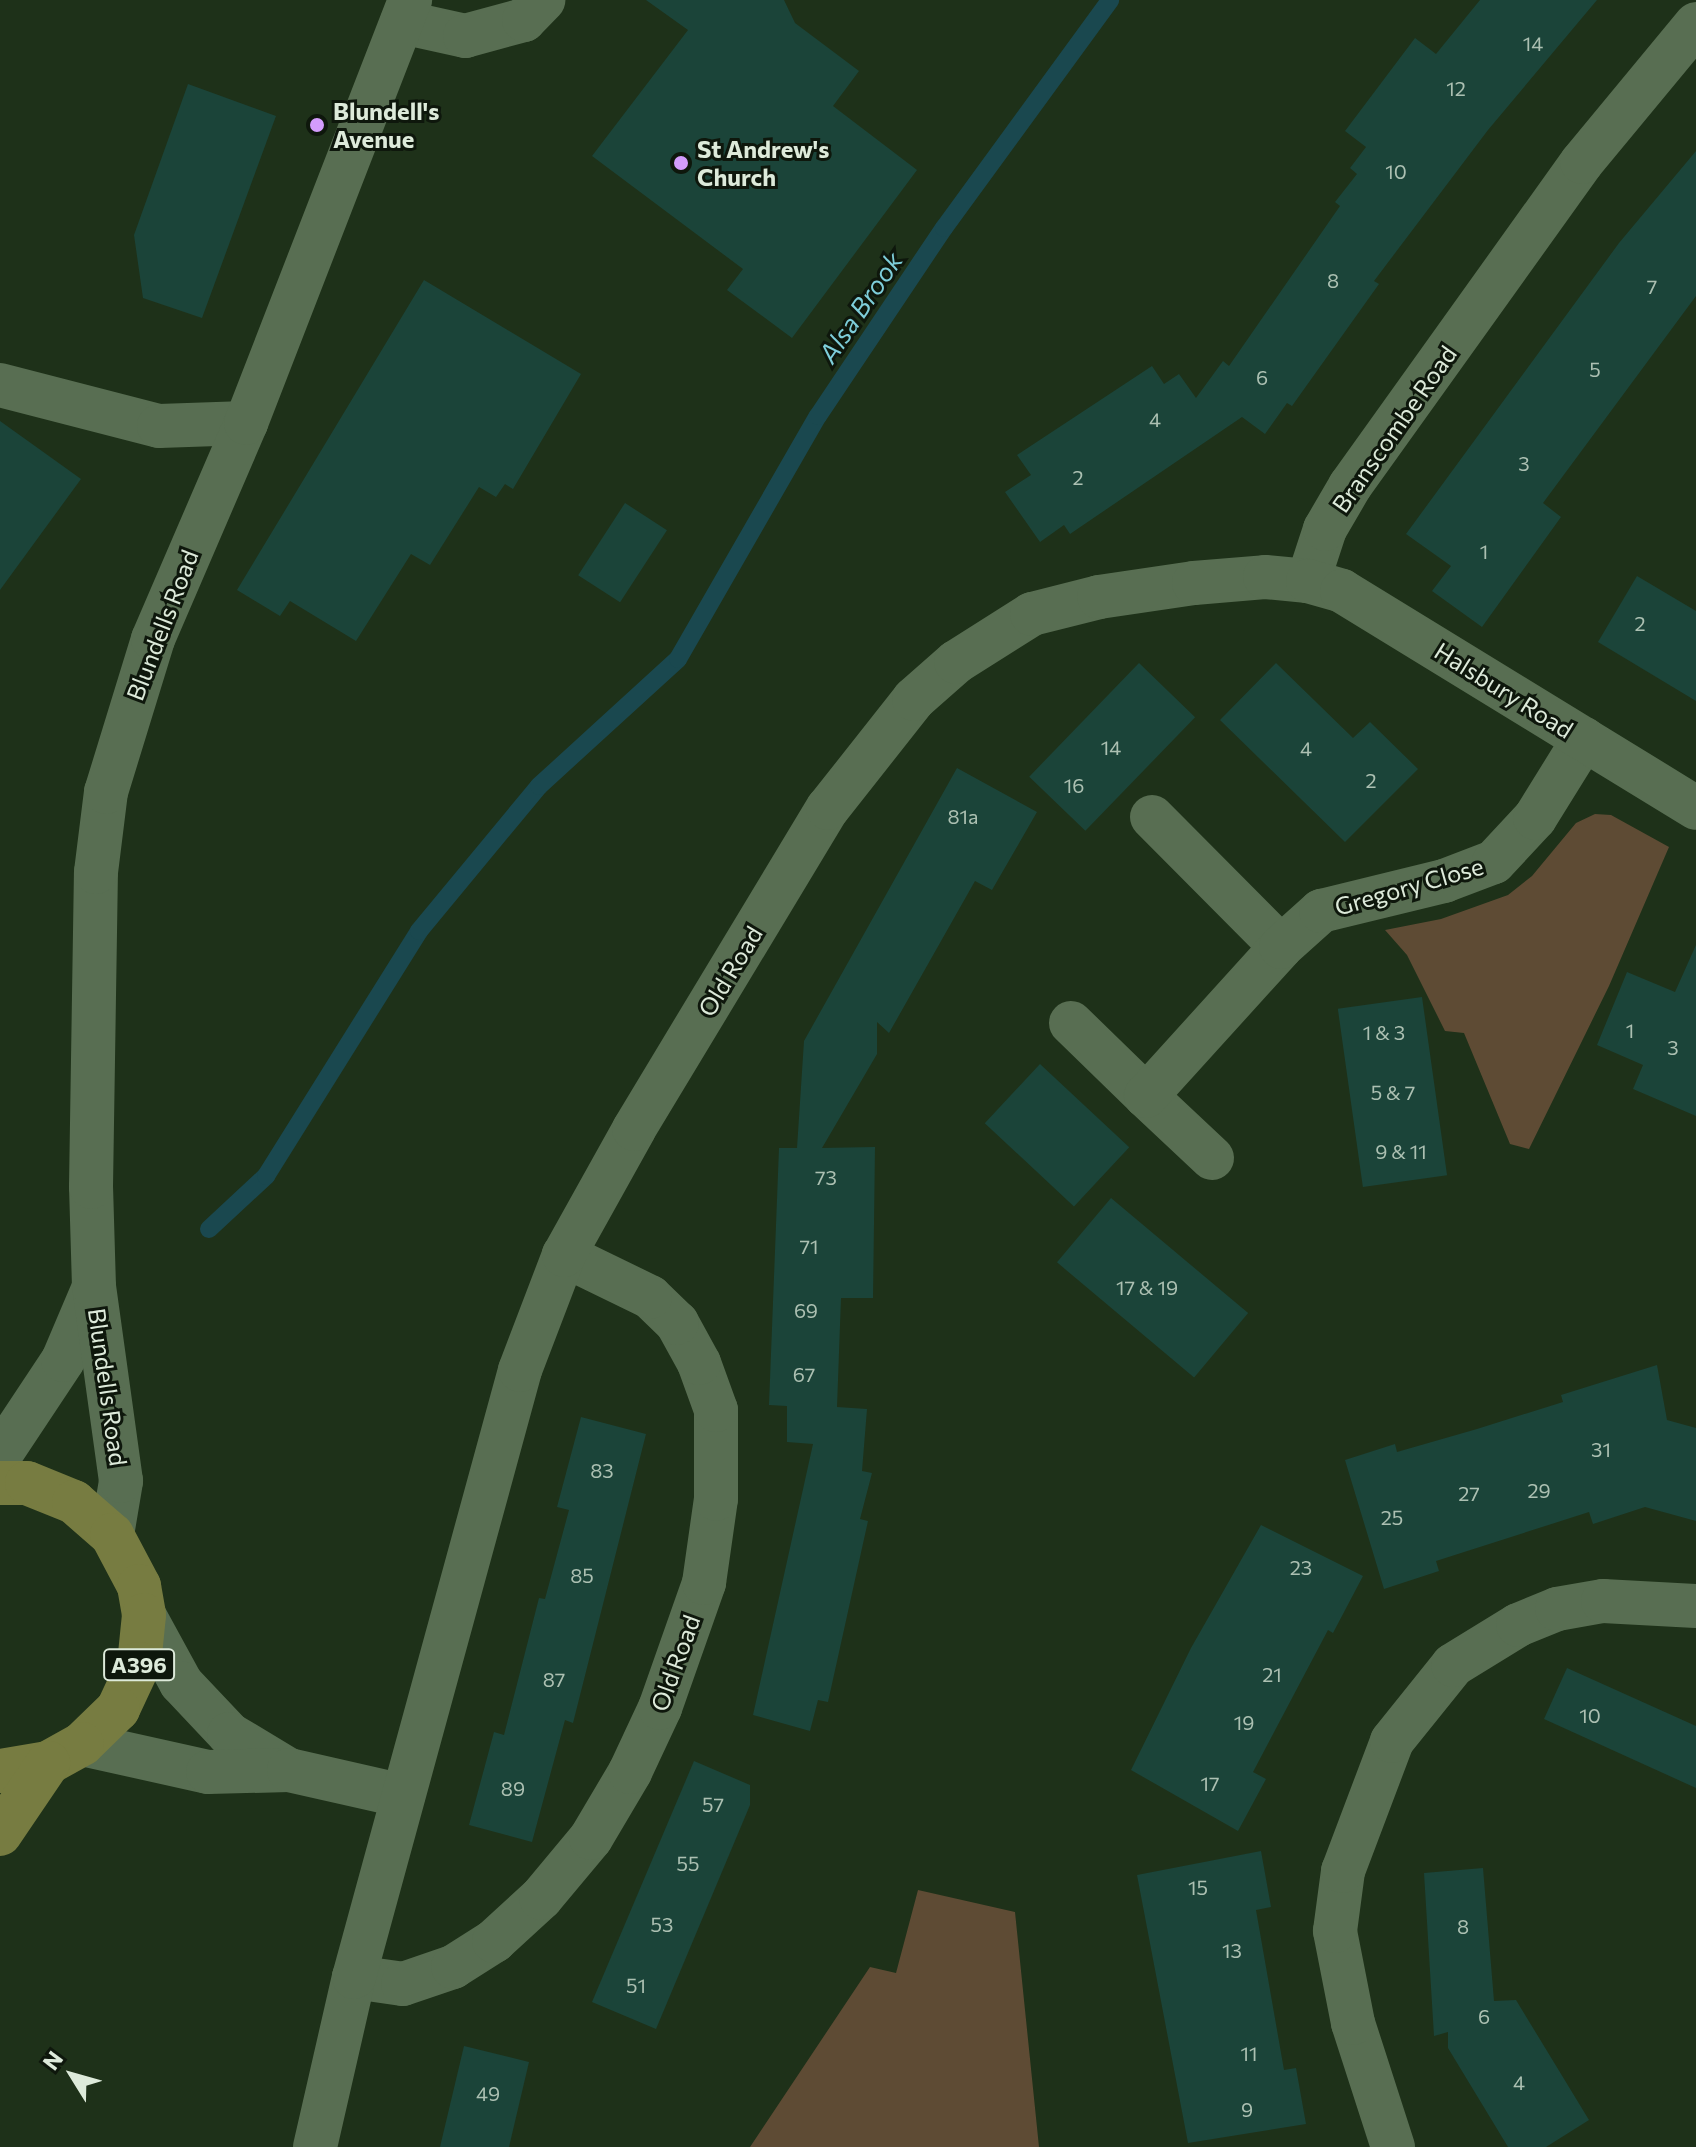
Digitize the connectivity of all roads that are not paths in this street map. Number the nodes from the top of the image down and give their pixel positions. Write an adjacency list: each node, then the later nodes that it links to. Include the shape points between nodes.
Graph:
1 (543, 0): 2 (street, via 524,20 465,36)
2 (406, 11): 5 (street, Blundells Road)
3 (1696, 24): 6 (street, Branscombe Road, via 1582,162 1350,486 1325,529)
4 (0, 385): 5 (street, via 159,426)
5 (246, 423): 15 (street, Blundells Road, via 153,639 106,792 96,872)
6 (1308, 581): 7 (street, Halsbury Road, via 1342,591); 14 (street, Old Road, via 1265,577 1194,583 1099,597 1032,614 956,662 914,699 828,808)
7 (1584, 739): 8 (street, Halsbury Road); 10 (street, Gregory Close, via 1535,818 1494,862 1444,881 1321,911)
8 (1696, 808)
9 (1152, 817): 10 (street)
10 (1281, 947): 12 (street, Gregory Close)
11 (1071, 1023): 12 (street)
12 (1146, 1096): 13 (street)
13 (1212, 1158)
14 (564, 1255): 24 (street, Old Road, via 520,1370); 26 (street, Old Road, via 650,1297 677,1323 699,1363 716,1410 716,1499 704,1583 660,1708 630,1772 591,1838 541,1898 494,1941 453,1967 403,1984)
15 (94, 1287): 16 (street, Blundells Road, via 63,1360); 18 (street, Blundells Road, via 121,1481)
16 (0, 1455)
17 (0, 1483): 18 (main road, A396, via 27,1483 74,1502)
18 (112, 1535): 20 (main road, A396, via 139,1586)
19 (1696, 1606): 28 (street, via 1603,1601 1557,1609 1518,1625 1453,1665 1392,1741 1343,1871 1335,1931 1353,2023)
20 (144, 1615): 21 (main road, A396, via 139,1664 123,1698); 22 (street, via 181,1683 229,1734)
21 (65, 1753): 22 (street, via 208,1772); 23 (main road); 25 (main road, A396)
22 (289, 1770): 24 (street)
23 (0, 1771)
24 (403, 1796): 26 (street, Old Road)
25 (0, 1834)
26 (354, 1977): 27 (street, Old Road)
27 (315, 2147)
28 (1393, 2147)

